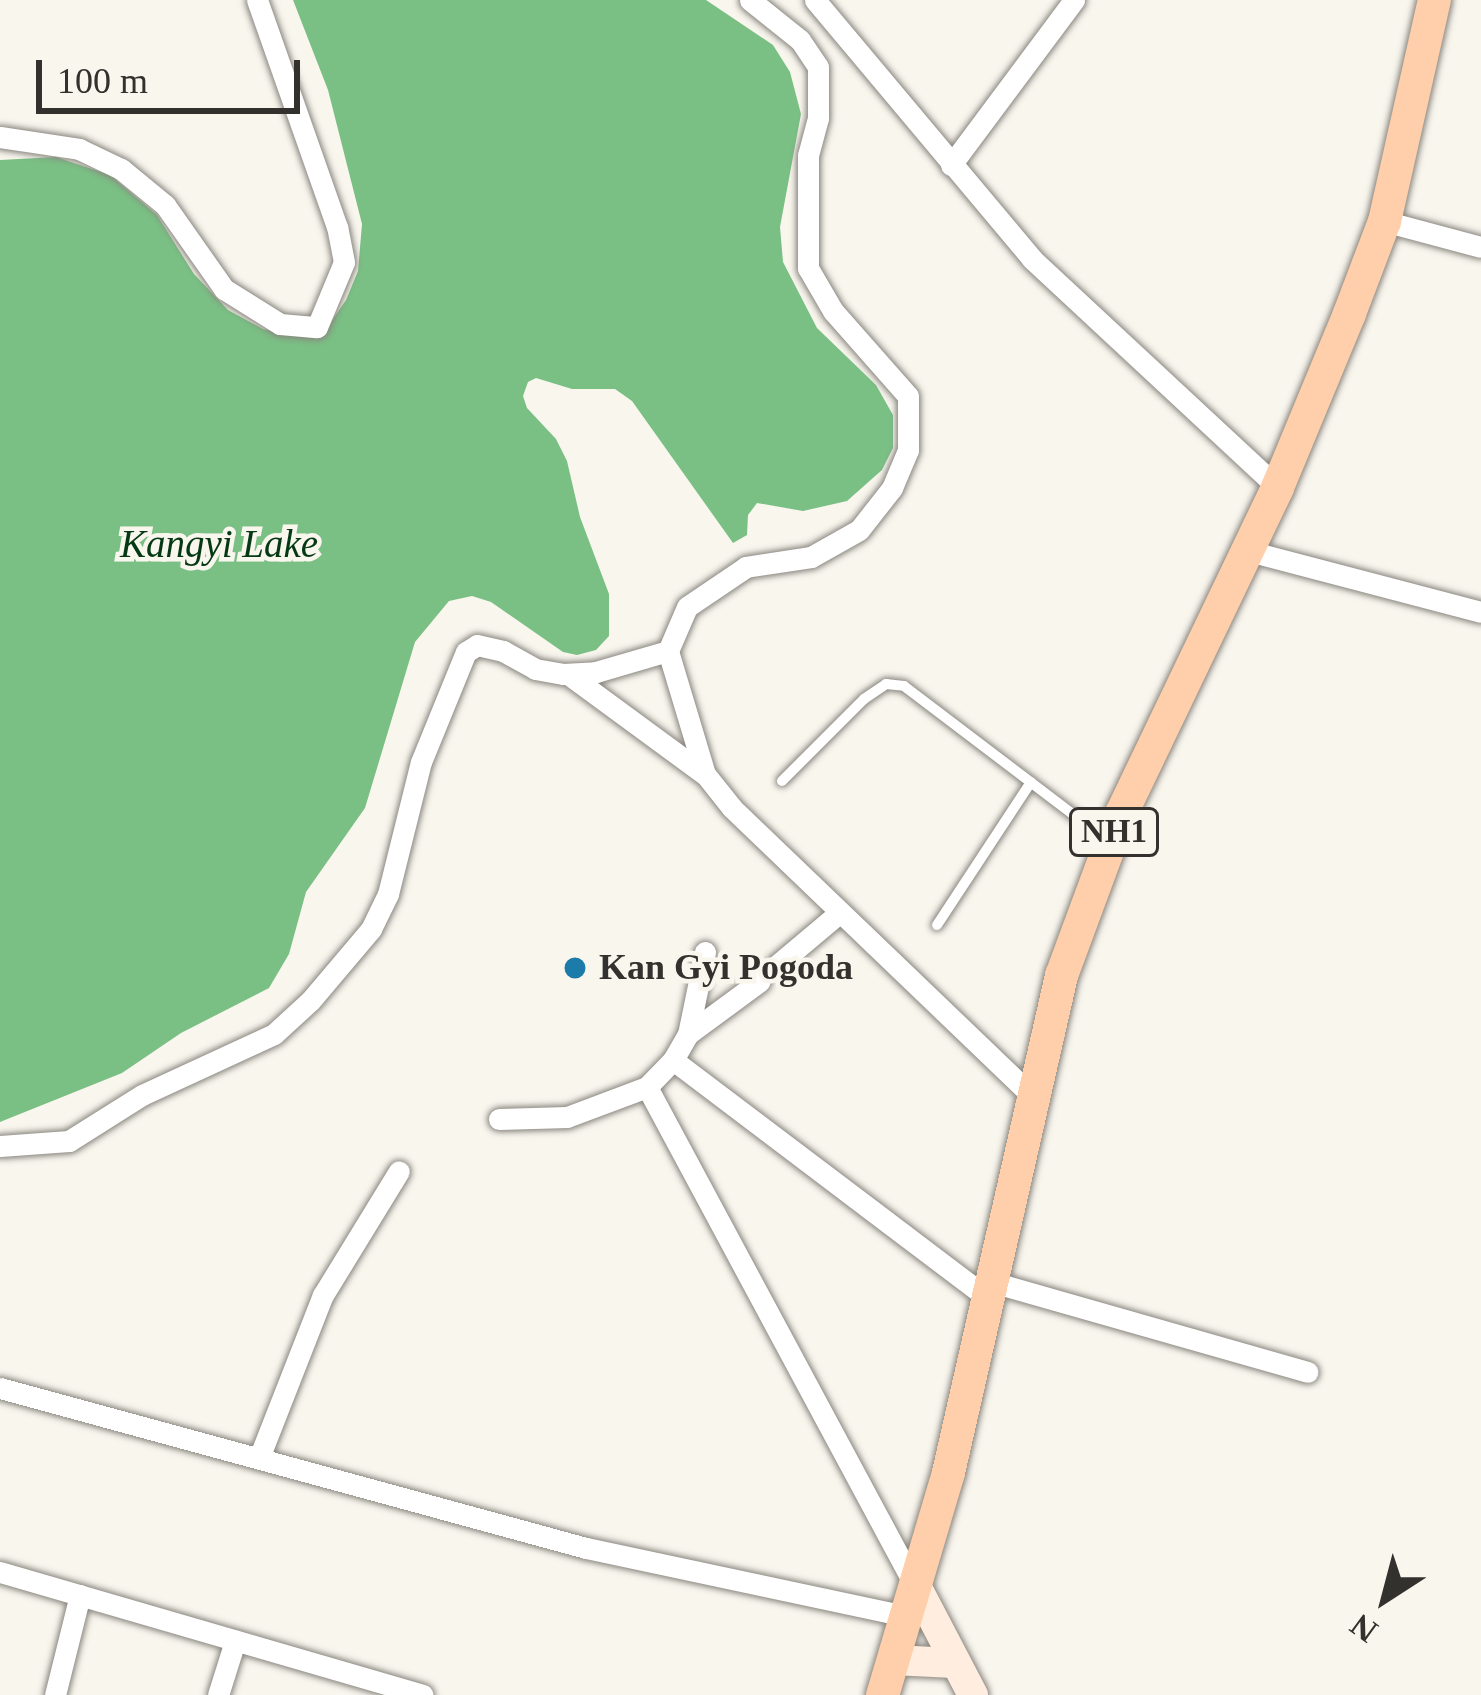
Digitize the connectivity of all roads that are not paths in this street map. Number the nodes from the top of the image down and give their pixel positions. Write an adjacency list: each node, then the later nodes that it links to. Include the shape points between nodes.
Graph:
1 (257, 0): 6 (street, via 344,262 317,327 280,324 224,290 165,205 121,169 79,148)
2 (750, 0): 13 (street, via 800,40 818,67 808,268 833,311 908,397 908,450 892,488 859,530 811,556 746,567 687,607)
3 (815, 0): 7 (street)
4 (1074, 0): 7 (street)
5 (1434, 0): 8 (highway, NH1)
6 (0, 137)
7 (951, 165): 10 (street, via 1032,259)
8 (1384, 221): 9 (street); 10 (highway, NH1)
9 (1481, 247)
10 (1277, 487): 11 (highway, NH1)
11 (1245, 550): 12 (street); 18 (highway, NH1)
12 (1481, 612)
13 (668, 651): 14 (street); 15 (street)
14 (568, 674): 15 (street); 27 (street, via 477,645 457,663 371,929 274,1034 142,1095 69,1141)
15 (705, 775): 19 (street)
16 (782, 781): 17 (lane, via 886,684 904,686)
17 (1030, 782): 18 (lane); 20 (lane)
18 (1109, 842): 25 (highway, NH1, via 1060,976)
19 (839, 913): 22 (street); 25 (street)
20 (937, 926)
21 (705, 952): 22 (street)
22 (688, 1034): 23 (street)
23 (674, 1060): 24 (street); 29 (street)
24 (647, 1087): 26 (street, via 567,1117); 35 (street)
25 (1031, 1095): 29 (highway, NH1)
26 (499, 1119)
27 (0, 1146)
28 (399, 1171): 32 (street, via 323,1295)
29 (990, 1290): 30 (street); 35 (highway, NH1)
30 (1307, 1372)
31 (0, 1388): 32 (street)
32 (259, 1458): 35 (street, via 586,1548)
33 (0, 1572): 34 (street)
34 (80, 1595): 36 (street); 40 (street)
35 (911, 1601): 37 (highway, NH1); 38 (main road)
36 (235, 1641): 39 (street); 41 (street)
37 (893, 1660): 38 (main road); 43 (highway, NH1)
38 (954, 1664): 44 (main road)
39 (378, 1689): 42 (street)
40 (55, 1695)
41 (218, 1695)
42 (422, 1695)
43 (882, 1695)
44 (973, 1695)

